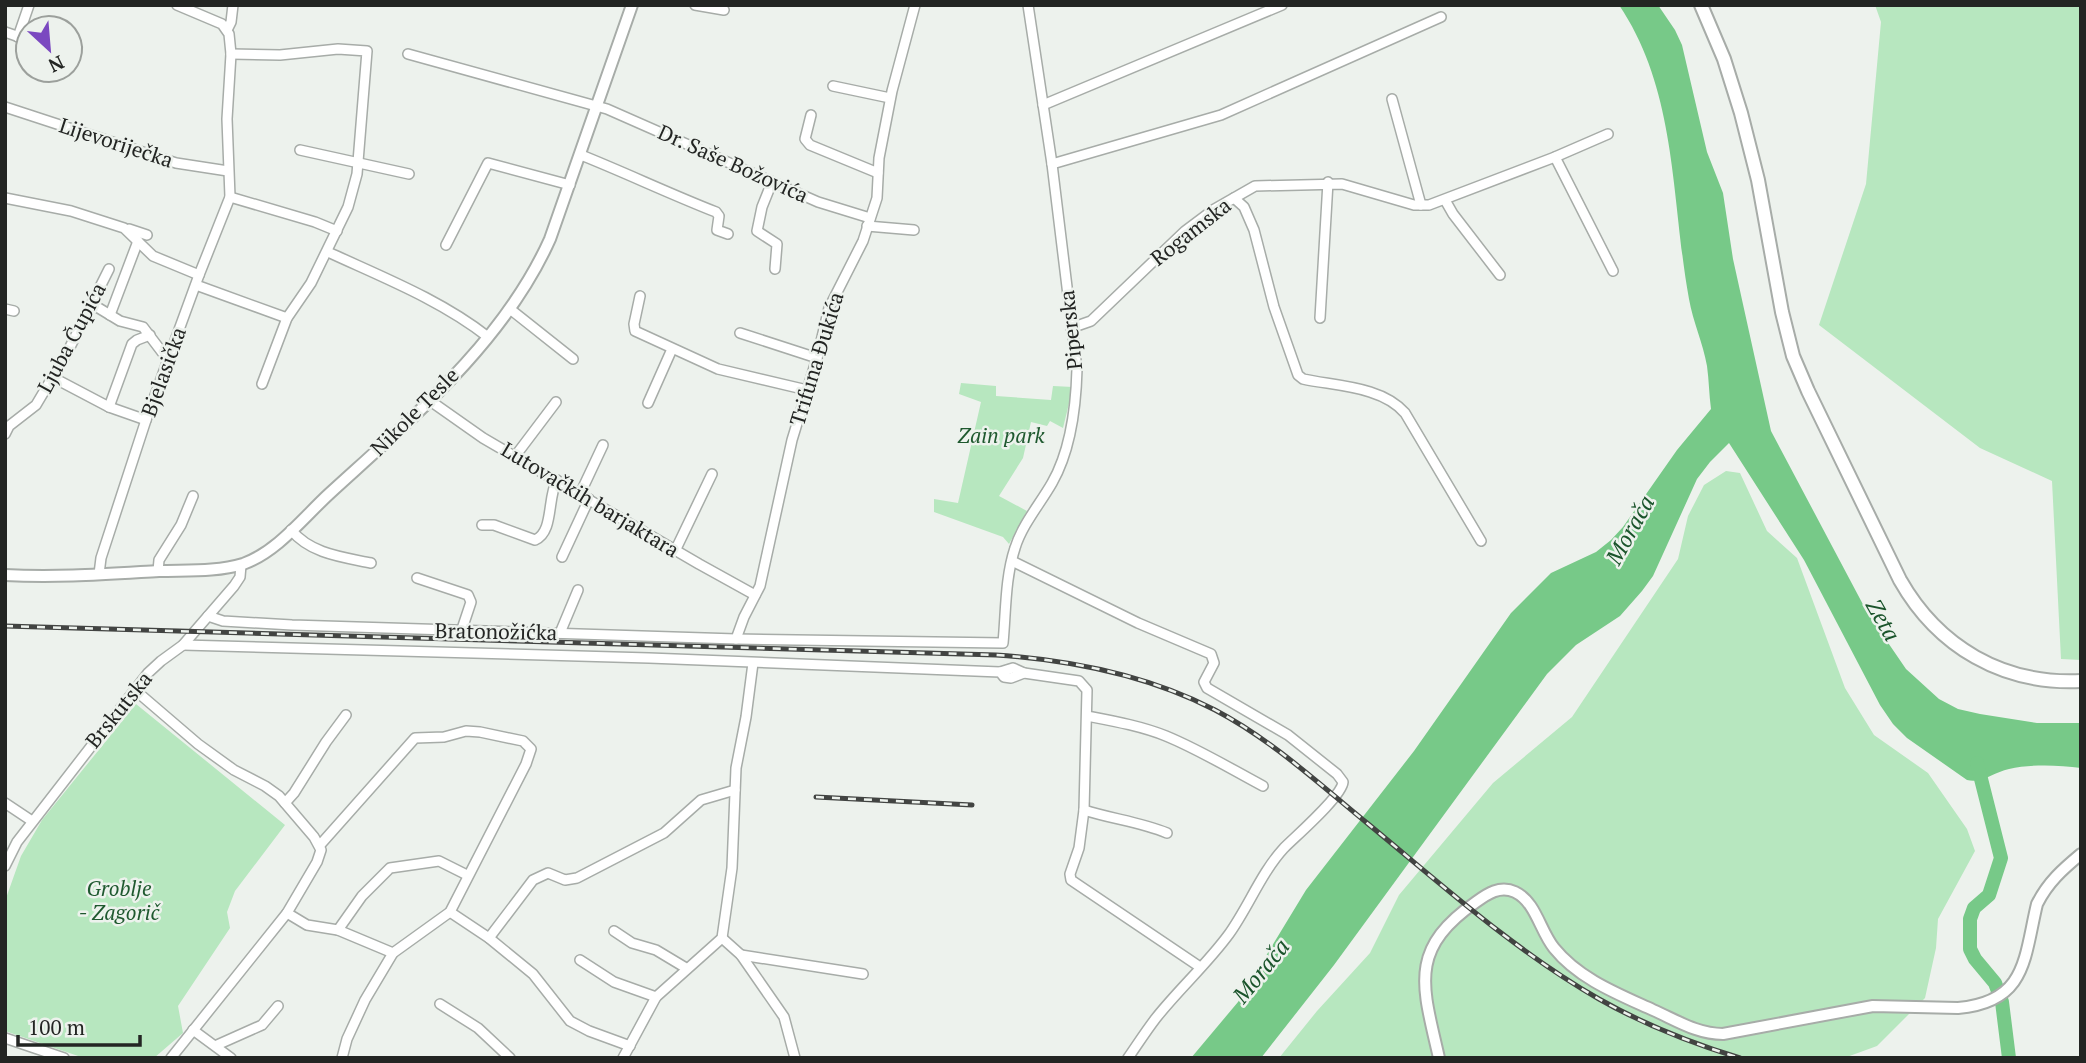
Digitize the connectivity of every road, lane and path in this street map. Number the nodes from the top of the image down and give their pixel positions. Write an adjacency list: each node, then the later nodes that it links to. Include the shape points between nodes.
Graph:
1 (177, 5): 11 (street)
2 (233, 5): 11 (street)
3 (632, 5): 18 (street, Nikole Tesle)
4 (695, 5): 9 (street)
5 (915, 5): 15 (street, Trifuna Đukića)
6 (1028, 5): 17 (street, Piperska)
7 (1282, 5): 17 (street)
8 (1701, 5): 102 (main road, via 1741,110 1793,356 1904,587 1942,634 1978,660 2030,679)
9 (724, 10)
10 (1441, 17): 26 (street, via 1221,115)
11 (227, 30): 12 (street, Bjelasička)
12 (231, 54): 25 (street, via 367,51); 27 (street, Bjelasička)
13 (408, 54): 18 (street, Dr. Saše Božovića)
14 (833, 86): 15 (street)
15 (890, 98): 28 (street, Trifuna Đukića)
16 (1392, 99): 37 (street)
17 (1042, 104): 26 (street, Piperska)
18 (598, 106): 23 (street, Nikole Tesle); 30 (street, Dr. Saše Božovića)
19 (5, 107): 27 (street, Lijevoriječka, via 176,163)
20 (811, 115): 28 (street, via 807,141)
21 (1608, 134): 24 (street, Rogamska)
22 (300, 150): 25 (street)
23 (581, 155): 32 (street, Nikole Tesle); 42 (street, via 716,212 717,230)
24 (1555, 157): 36 (street, Rogamska); 49 (street)
25 (358, 163): 29 (street); 41 (street)
26 (1052, 164): 59 (street, Piperska)
27 (228, 171): 33 (street, Bjelasička)
28 (878, 173): 38 (street, Trifuna Đukića)
29 (409, 174)
30 (772, 182): 38 (street, Dr. Saše Božovića); 48 (street, via 757,230 777,244)
31 (1328, 183): 35 (street, Rogamska, via 1260,185); 37 (street, Rogamska); 58 (street)
32 (570, 185): 45 (street, via 488,163); 55 (street, Nikole Tesle, via 541,258)
33 (230, 197): 41 (street); 50 (street, Bjelasička)
34 (5, 198): 39 (street, via 71,211)
35 (1234, 198): 59 (street, Rogamska, via 1185,231 1091,321); 84 (street, via 1244,207 1254,230 1298,374 1303,379 1373,393 1399,406)
36 (1445, 200): 37 (street, Rogamska); 51 (street)
37 (1421, 205)
38 (869, 223): 40 (street, Dr. Saše Božovića); 64 (street, Trifuna Đukića, via 829,308)
39 (124, 228): 43 (street); 44 (street)
40 (914, 230)
41 (337, 231): 46 (street)
42 (728, 234)
43 (147, 235)
44 (138, 241): 50 (street, via 153,256); 56 (street)
45 (446, 245)
46 (328, 252): 57 (street); 62 (street, via 429,300)
47 (109, 269): 54 (street, Ljuba Čupića)
48 (775, 269)
49 (1613, 271)
50 (199, 275): 52 (street, Bjelasička)
51 (1500, 275)
52 (195, 285): 57 (street); 66 (street, Bjelasička)
53 (640, 296): 63 (street, via 635,331)
54 (92, 304): 56 (street); 67 (street, Ljuba Čupića)
55 (510, 309): 62 (street, Nikole Tesle); 65 (street)
56 (110, 315): 61 (street, via 143,327)
57 (287, 318): 68 (street)
58 (1320, 318)
59 (1071, 328): 87 (street, Piperska, via 1077,382 1069,439 1058,472 1015,546)
60 (740, 333): 64 (street)
61 (150, 335): 66 (street); 73 (street, via 132,344)
62 (488, 337): 70 (street, Nikole Tesle)
63 (672, 349): 69 (street, via 718,369); 72 (street)
64 (817, 358): 69 (street, Trifuna Đukića)
65 (573, 359)
66 (168, 360): 74 (street, Bjelasička)
67 (52, 377): 73 (street); 75 (street, Ljuba Čupića, via 36,405)
68 (262, 384)
69 (807, 390): 95 (street, Trifuna Đukića)
70 (429, 400): 77 (street, Lutovačkih barjaktara); 83 (street, Nikole Tesle)
71 (556, 402): 77 (street)
72 (649, 403)
73 (109, 407): 74 (street)
74 (146, 420): 91 (street, Bjelasička)
75 (5, 434)
76 (603, 445): 81 (street)
77 (516, 455): 79 (street, Lutovačkih barjaktara)
78 (712, 474): 85 (street)
79 (558, 480): 81 (street, Lutovačkih barjaktara); 82 (street, via 547,530 541,537 535,540)
80 (193, 496): 90 (street, via 159,560)
81 (585, 497): 85 (street, Lutovačkih barjaktara); 86 (street)
82 (482, 525)
83 (291, 530): 88 (street, via 321,552); 89 (street, Nikole Tesle)
84 (1480, 541)
85 (675, 551): 95 (street, Lutovačkih barjaktara)
86 (562, 557)
87 (1012, 561): 99 (street, Piperska, via 1003,646); 126 (street, via 1211,654 1214,663 1204,682 1207,688 1288,735 1343,782 1330,805 1274,859 1236,925)
88 (371, 563)
89 (241, 565): 90 (street, Nikole Tesle); 96 (street, Brskutska, via 238,581)
90 (158, 571): 91 (street, Nikole Tesle)
91 (99, 574): 92 (street, Nikole Tesle)
92 (5, 575)
93 (417, 578): 97 (street, via 468,595 471,602)
94 (578, 590): 98 (street)
95 (755, 594): 99 (street)
96 (208, 616): 97 (street, Bratonožićka, via 223,621); 100 (street, Brskutska)
97 (461, 632): 98 (street, Bratonožićka)
98 (560, 633): 99 (street, Bratonožićka)
99 (736, 639)
100 (183, 645): 101 (street); 103 (street, Brskutska, via 155,666)
101 (753, 663): 105 (street, via 1069,678 1087,690); 107 (street)
102 (2081, 681)
103 (135, 690): 109 (street, via 206,750); 111 (street, Brskutska)
104 (346, 715): 109 (street)
105 (1087, 716): 106 (street, via 1163,735); 110 (street)
106 (1263, 786)
107 (735, 790): 121 (street, via 701,800 664,833 577,878 565,880 548,873 533,880); 122 (street, via 732,868)
108 (5, 803): 111 (street)
109 (285, 803): 113 (street)
110 (1084, 810): 112 (street); 126 (street, via 1071,880)
111 (32, 821): 115 (street, Brskutska)
112 (1167, 833)
113 (320, 845): 116 (street, via 415,737 480,732 523,741 531,752); 118 (street, via 319,858)
114 (2081, 854): 144 (street, via 2042,894 2018,978 2008,991 1971,1007 1873,1006 1723,1034 1702,1032 1608,991 1563,958 1520,895 1502,889 1455,918 1437,937 1427,958 1424,986)
115 (5, 866)
116 (467, 875): 117 (street); 119 (street, via 439,861 394,866 362,896)
117 (450, 912): 121 (street); 123 (street)
118 (287, 913): 119 (street, via 307,925); 132 (street)
119 (338, 930): 123 (street)
120 (614, 932): 127 (street)
121 (489, 938): 135 (street, via 533,974 570,1021)
122 (722, 938): 124 (street); 127 (street)
123 (393, 953): 139 (street, via 365,1000)
124 (741, 955): 128 (street); 142 (street, via 784,1017)
125 (580, 960): 129 (street, via 614,982)
126 (1200, 967): 143 (street)
127 (686, 968): 129 (street)
128 (863, 974)
129 (656, 997): 135 (street)
130 (440, 1004): 140 (street, via 478,1028)
131 (278, 1006): 134 (street, via 262,1025)
132 (193, 1030): 134 (street); 137 (street)
133 (7, 1040): 136 (street)
134 (217, 1045): 138 (street)
135 (630, 1046): 141 (street)
136 (64, 1058)
137 (171, 1058)
138 (231, 1058)
139 (342, 1058)
140 (510, 1058)
141 (623, 1058)
142 (795, 1058)
143 (1128, 1058)
144 (1439, 1058)

